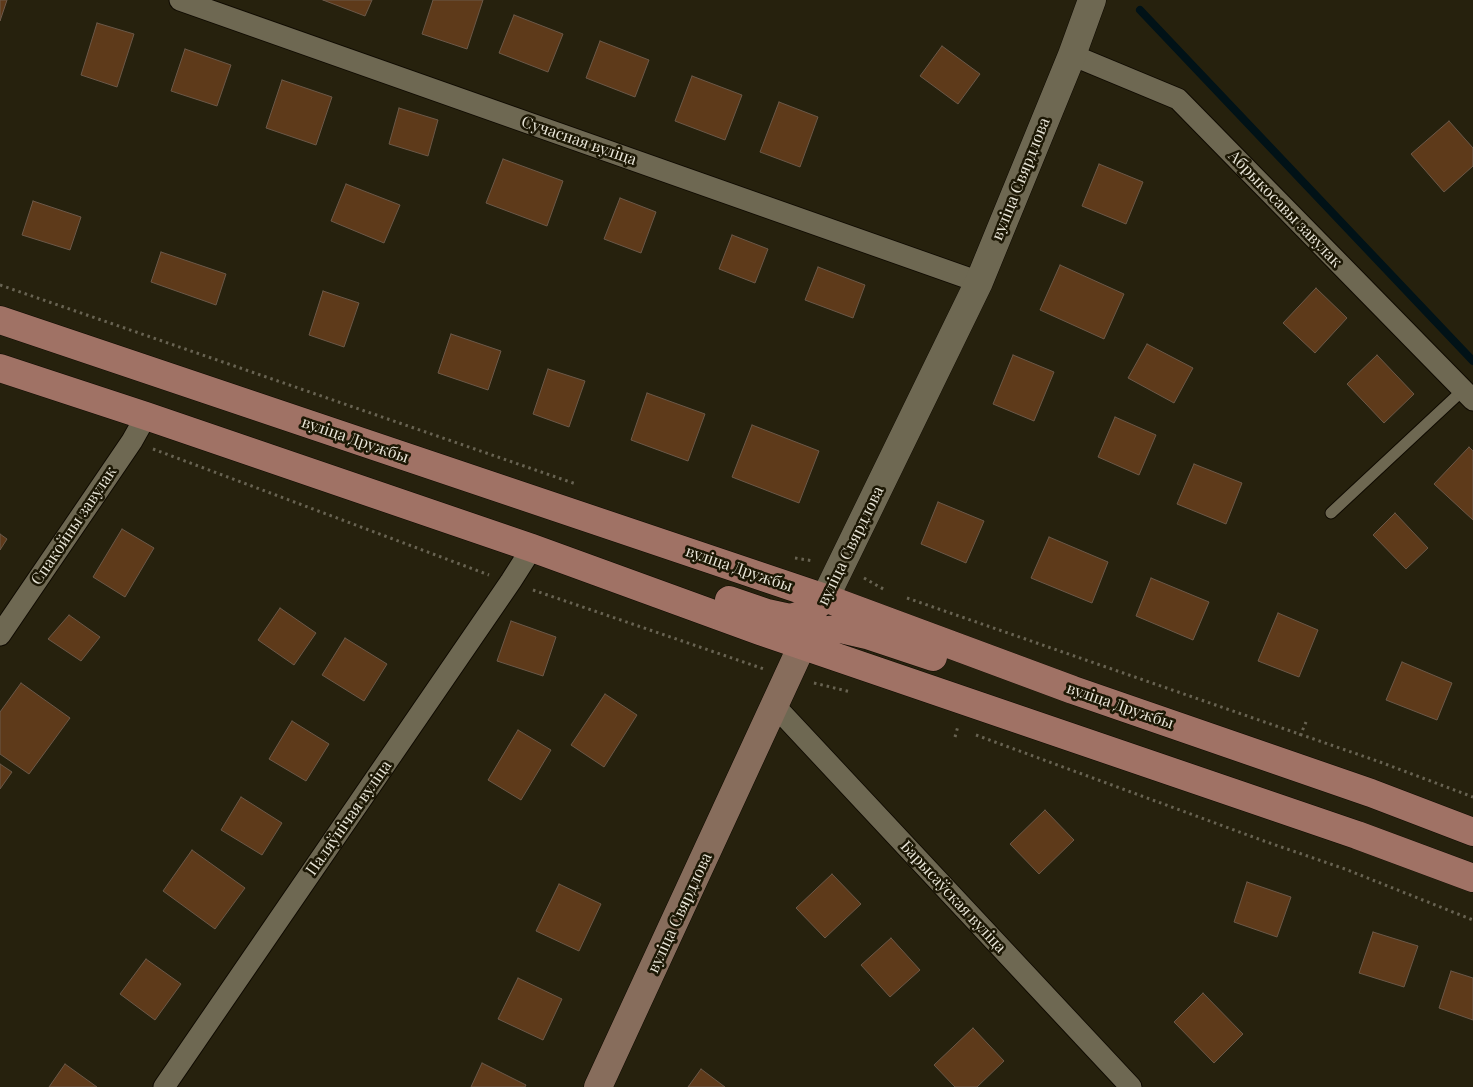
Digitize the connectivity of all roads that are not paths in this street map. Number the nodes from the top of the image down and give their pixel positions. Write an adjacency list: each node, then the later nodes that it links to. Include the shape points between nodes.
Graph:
1 (180, 0): 4 (street, Сучасная вуліца)
2 (1092, 0): 3 (street, вуліца Свярдлова)
3 (1072, 55): 4 (street, вуліца Свярдлова); 7 (street, Абрыкосавы завулак, via 1178,99)
4 (979, 282): 11 (street, вуліца Свярдлова)
5 (0, 320): 11 (main road, вуліца Дружбы)
6 (0, 368): 8 (main road)
7 (1468, 395): 9 (lane)
8 (146, 416): 10 (main road); 12 (street, Спакойны завулак)
9 (1331, 513)
10 (532, 548): 11 (main road, via 643,572 790,618 812,610); 13 (main road); 18 (street, Паляўнічая вуліца)
11 (825, 598): 13 (main road, вуліца Свярдлова); 14 (main road, вуліца Дружбы)
12 (0, 635)
13 (803, 645): 14 (main road, via 815,634 841,629 974,672); 15 (main road, вуліца Свярдлова); 17 (main road, via 1348,831)
14 (1073, 690): 16 (main road, вуліца Дружбы, via 1371,793)
15 (775, 706): 19 (main road, вуліца Свярдлова); 20 (street, Барысаўская вуліца)
16 (1473, 832)
17 (1473, 878)
18 (164, 1087)
19 (598, 1087)
20 (1131, 1087)

